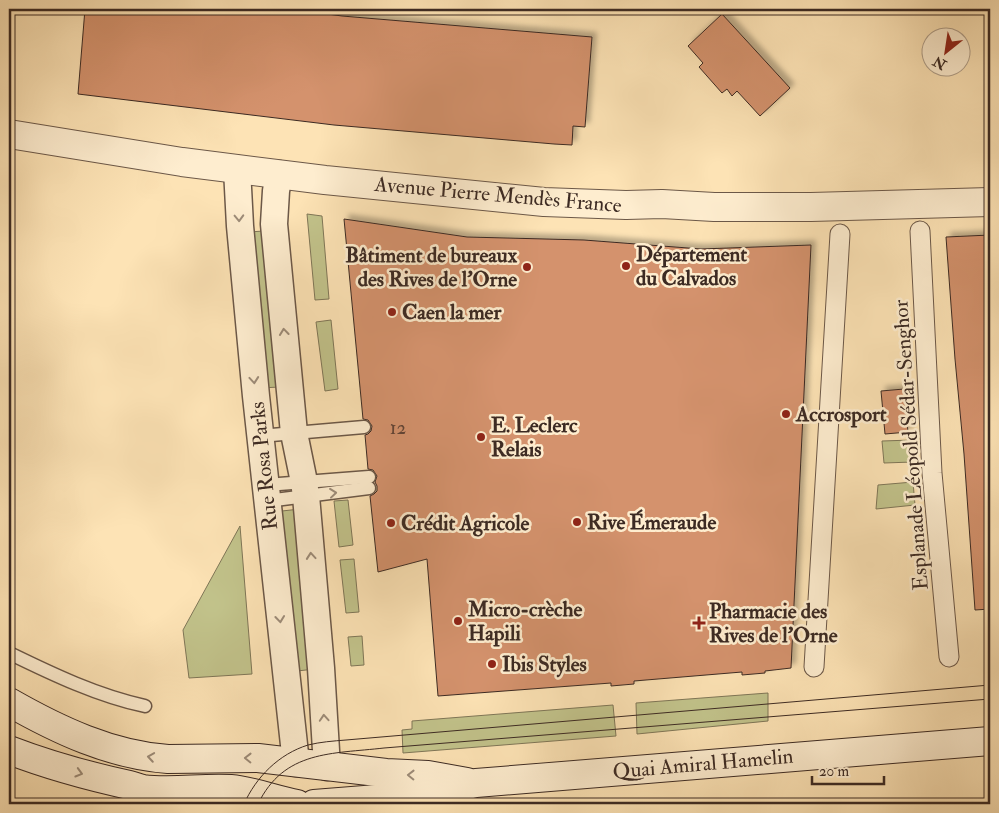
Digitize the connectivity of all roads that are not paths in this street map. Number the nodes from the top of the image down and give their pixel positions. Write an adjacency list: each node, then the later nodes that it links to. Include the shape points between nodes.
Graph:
1 (9, 134): 2 (main road, Avenue Pierre Mendès France)
2 (237, 169): 3 (main road, Avenue Pierre Mendès France); 9 (street, Rue Rosa Parks, one-way to 9)
3 (279, 174): 4 (main road, Avenue Pierre Mendès France, via 562,203 811,207); 8 (street, Rue Rosa Parks, one-way to 3, via 274,224)
4 (990, 202)
5 (920, 231): 14 (street, Esplanade Léopold Sédar-Senghor, via 932,472)
6 (840, 234): 15 (street)
7 (364, 427): 8 (lane)
8 (294, 433): 9 (lane); 11 (street, Rue Rosa Parks)
9 (260, 436): 12 (street, Rue Rosa Parks)
10 (369, 483): 11 (lane)
11 (305, 489): 12 (lane); 21 (street, Rue Rosa Parks, one-way to 11)
12 (266, 494): 20 (street, Rue Rosa Parks, one-way to 20)
13 (9, 653): 17 (lane, via 68,681)
14 (949, 656)
15 (814, 667)
16 (9, 702): 20 (main road, Quai Amiral Hamelin, one-way to 16, via 258,758 153,758 77,736)
17 (145, 706)
18 (990, 741): 22 (main road, Quai Amiral Hamelin)
19 (9, 750): 23 (main road, one-way to 23, via 142,789 230,789)
20 (296, 763): 21 (main road, Quai Amiral Hamelin); 23 (main road)
21 (327, 767): 22 (main road, Quai Amiral Hamelin, one-way to 21, via 428,775); 25 (main road)
22 (476, 783): 25 (main road, Quai Amiral Hamelin, via 428,795)
23 (299, 804)
24 (314, 804): 25 (main road, Quai Amiral Hamelin)
25 (330, 804)

